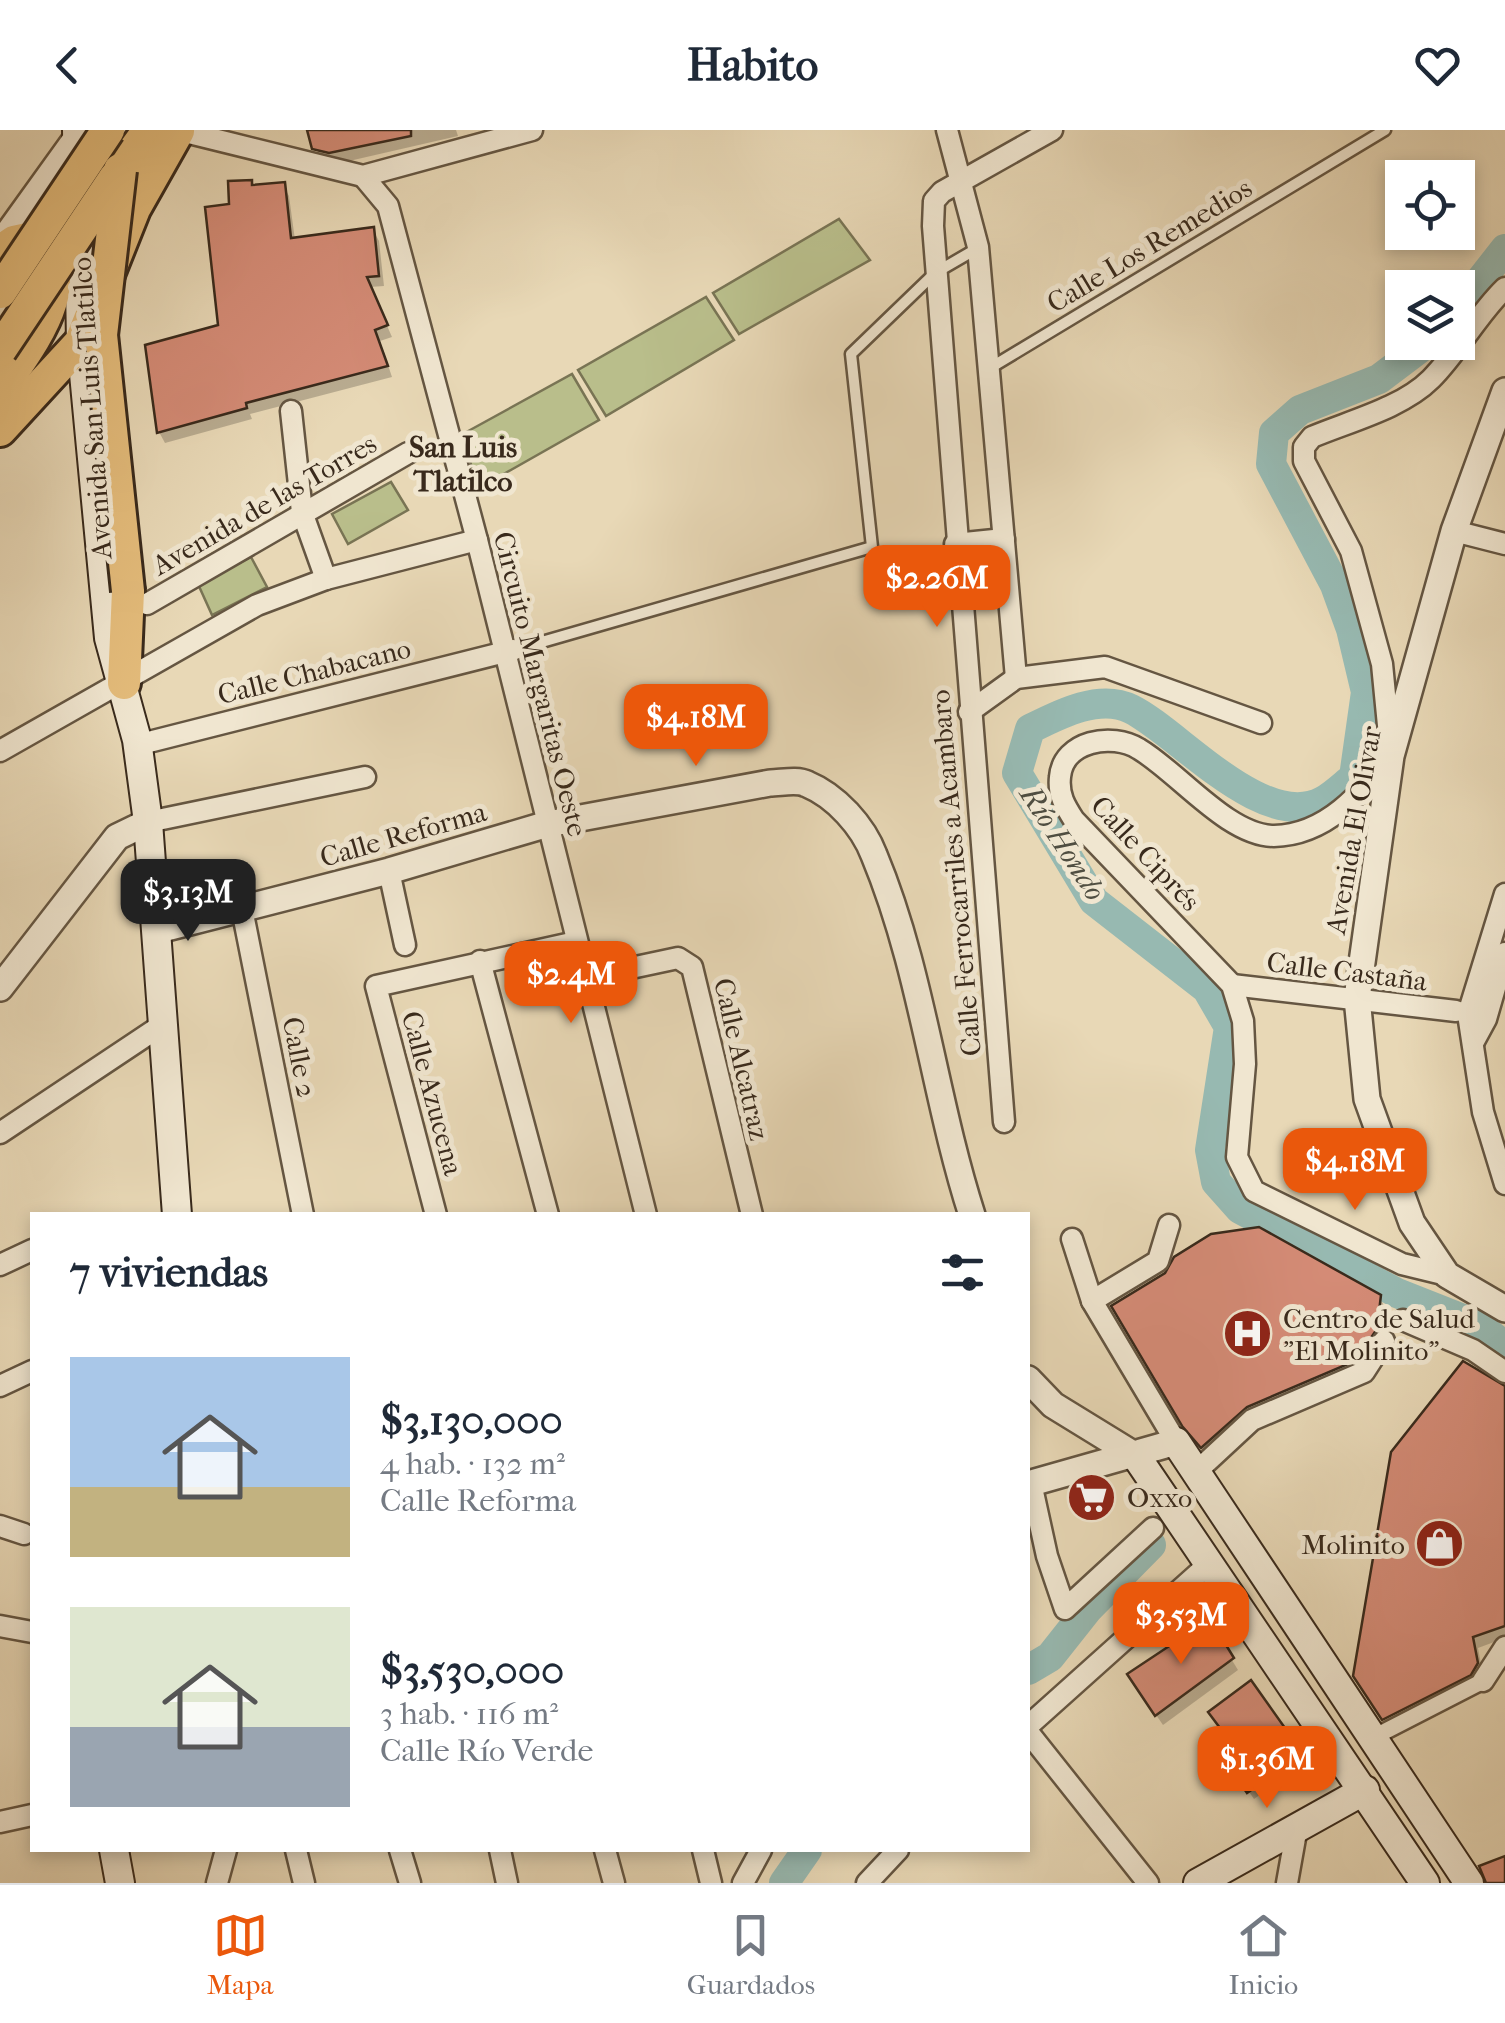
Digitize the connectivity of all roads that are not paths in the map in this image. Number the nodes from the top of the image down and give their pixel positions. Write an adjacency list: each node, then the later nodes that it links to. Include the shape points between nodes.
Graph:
1 (148, 130): 8 (highway)
2 (178, 130): 9 (street); 17 (highway, via 134,209)
3 (532, 130): 9 (street)
4 (947, 130): 10 (street)
5 (1052, 130): 10 (street)
6 (1384, 130): 19 (lane, Calle Los Remedios)
7 (82, 131): 11 (street); 16 (highway, bridge); 17 (main road, Avenida San Luis Tlatilco)
8 (120, 170): 18 (highway, bridge); 32 (highway, bridge, via 101,336)
9 (362, 176): 27 (street, Circuito Margaritas Oeste, via 388,206)
10 (960, 182): 12 (street); 14 (street, Calle Ferrocarriles a Acambaro, via 934,201)
11 (0, 240)
12 (978, 247): 14 (lane); 19 (street)
13 (0, 252): 18 (highway, via 28,239 52,265 50,309)
14 (935, 273): 29 (street, Calle Ferrocarriles a Acambaro); 33 (lane, via 852,354 872,547)
15 (1505, 288): 40 (street, via 1413,394 1312,437 1304,447 1304,461 1351,551 1382,664)
16 (0, 292)
17 (80, 342): 18 (highway, via 65,337); 23 (highway); 35 (main road, Avenida San Luis Tlatilco, via 109,638)
18 (12, 351): 20 (highway)
19 (989, 368): 28 (street)
20 (0, 390)
21 (1505, 390): 26 (street, Avenida El Olivar)
22 (290, 410): 25 (street)
23 (0, 430)
24 (408, 453): 25 (street, Avenida de las Torres)
25 (302, 512): 31 (street); 32 (street, Avenida de las Torres)
26 (1454, 531): 30 (street); 40 (street, Avenida El Olivar)
27 (477, 540): 31 (street); 33 (street, Circuito Margaritas Oeste)
28 (1004, 540): 29 (street); 34 (street)
29 (955, 544): 36 (street, Calle Ferrocarriles a Acambaro)
30 (1505, 544)
31 (326, 579): 35 (street, via 257,604)
32 (137, 597): 35 (highway)
33 (509, 651): 38 (street, Calle Chabacano); 43 (street, Circuito Margaritas Oeste)
34 (1016, 678): 36 (street); 37 (street, via 1105,667)
35 (124, 683): 38 (main road, Avenida San Luis Tlatilco); 39 (street)
36 (969, 712): 59 (street, Calle Ferrocarriles a Acambaro)
37 (1261, 723)
38 (137, 745): 42 (main road, Avenida San Luis Tlatilco)
39 (0, 751)
40 (1391, 756): 53 (street, Calle Ciprés, via 1360,795 1324,822 1271,836 1238,825 1136,746 1106,741 1066,756 1061,800 1074,820); 55 (street, Avenida El Olivar)
41 (365, 777): 42 (street)
42 (148, 822): 47 (main road, Avenida San Luis Tlatilco); 54 (street, via 117,837)
43 (548, 824): 44 (street, Calle Reforma); 48 (street, Circuito Margaritas Oeste); 68 (street, Calle Reforma, via 770,783 804,782 830,798 874,853 927,1025)
44 (389, 871): 46 (street, Calle Reforma); 49 (street)
45 (1505, 894): 58 (street, via 1468,1014)
46 (242, 909): 47 (street, Calle Reforma); 63 (street, Calle 2)
47 (158, 930): 57 (main road, Avenida San Luis Tlatilco)
48 (576, 942): 51 (street); 52 (street, Circuito Margaritas Oeste)
49 (405, 945)
50 (1505, 954): 58 (street)
51 (480, 960): 64 (street, Calle Azucena, via 376,986); 65 (street)
52 (584, 978): 66 (street, Circuito Margaritas Oeste); 67 (street, Calle Alcatraz, via 678,958 692,967)
53 (1232, 985): 55 (street, Calle Castaña); 73 (street, Calle Ciprés, via 1246,1064 1237,1158 1254,1192 1402,1264)
54 (0, 988)
55 (1356, 998): 56 (street, Calle Castaña); 73 (street, Avenida El Olivar, via 1368,1099 1412,1223)
56 (1456, 1012)
57 (165, 1023): 60 (street); 62 (main road, Avenida San Luis Tlatilco)
58 (1474, 1042): 61 (street, via 1483,1112)
59 (1004, 1122)
60 (0, 1133)
61 (1505, 1184)
62 (177, 1212)
63 (302, 1212)
64 (435, 1212)
65 (547, 1212)
66 (645, 1212)
67 (751, 1212)
68 (971, 1212)
69 (1169, 1225): 74 (street, via 1158,1261)
70 (1072, 1239): 74 (street)
71 (30, 1251): 72 (street)
72 (0, 1265)
73 (1447, 1275): 75 (street)
74 (1092, 1301): 82 (street)
75 (1505, 1309)
76 (1402, 1320): 79 (street, via 1473,1350)
77 (1384, 1341): 84 (street, via 1364,1372 1252,1420)
78 (30, 1372): 81 (street)
79 (1505, 1372)
80 (1030, 1381): 83 (street, via 1053,1405)
81 (0, 1386)
82 (1176, 1442): 83 (street); 84 (main road)
83 (1136, 1456): 85 (street); 90 (main road)
84 (1196, 1472): 97 (main road, via 1228,1502)
85 (1030, 1484)
86 (1030, 1487): 88 (street, via 1065,1609)
87 (0, 1526): 89 (street)
88 (1152, 1528)
89 (24, 1534)
90 (1211, 1562): 95 (street); 98 (main road)
91 (0, 1626): 92 (street)
92 (30, 1632)
93 (1505, 1648): 94 (street)
94 (1483, 1681): 97 (street)
95 (1030, 1727)
96 (1030, 1732): 120 (street)
97 (1374, 1737): 124 (main road)
98 (1365, 1790): 101 (main road); 123 (main road)
99 (30, 1815): 100 (street)
100 (0, 1822)
101 (1297, 1828): 121 (main road); 122 (street)
102 (114, 1852): 111 (main road)
103 (226, 1852): 112 (street)
104 (296, 1852): 113 (street)
105 (401, 1852): 114 (street)
106 (500, 1852): 115 (street)
107 (606, 1852): 116 (street)
108 (703, 1852): 117 (street)
109 (760, 1852): 118 (street)
110 (896, 1852): 119 (street)
111 (120, 1883)
112 (218, 1883)
113 (304, 1883)
114 (410, 1883)
115 (507, 1883)
116 (614, 1883)
117 (711, 1883)
118 (743, 1883)
119 (867, 1883)
120 (1148, 1883)
121 (1198, 1883)
122 (1286, 1883)
123 (1424, 1883)
124 (1468, 1883)

